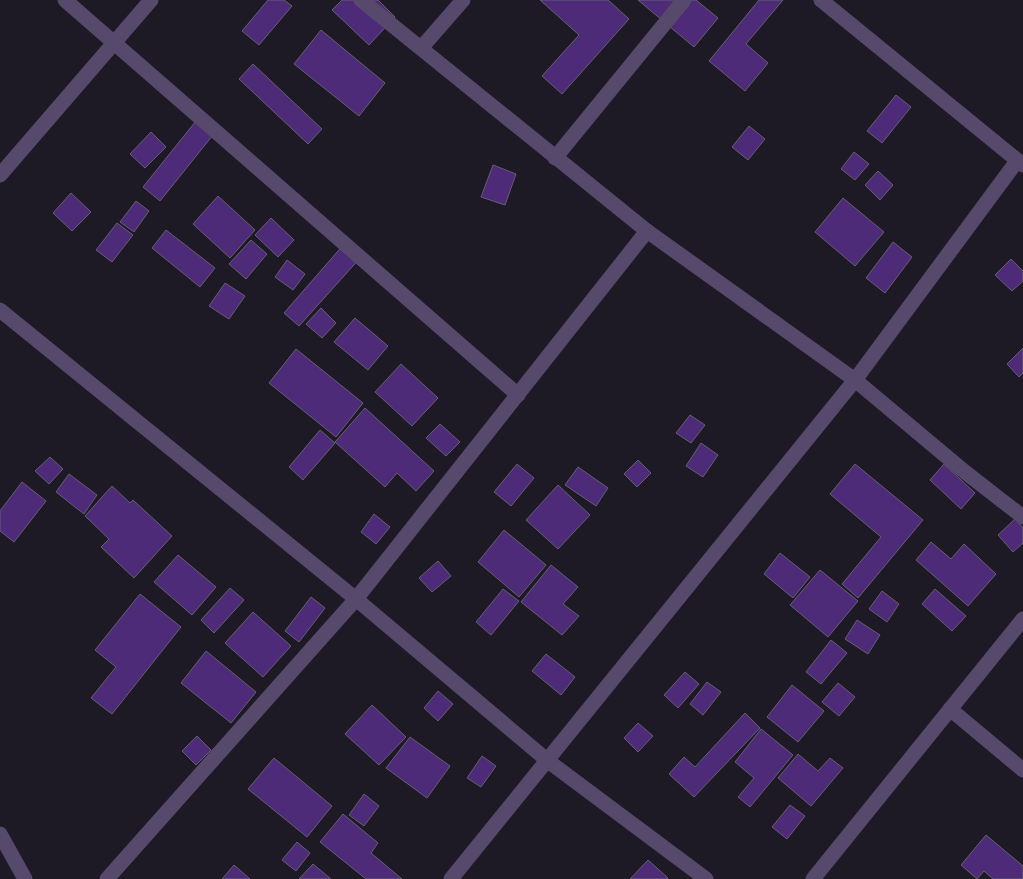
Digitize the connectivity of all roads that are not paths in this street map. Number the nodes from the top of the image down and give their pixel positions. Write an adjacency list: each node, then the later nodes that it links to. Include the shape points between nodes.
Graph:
1 (65, 0): 7 (street)
2 (151, 0): 7 (street)
3 (361, 0): 8 (street)
4 (463, 0): 8 (street)
5 (684, 0): 9 (street)
6 (821, 0): 10 (street)
7 (114, 42): 11 (street); 15 (street)
8 (422, 47): 9 (street)
9 (555, 158): 12 (street)
10 (1020, 163): 14 (street)
11 (0, 174)
12 (646, 231): 14 (street); 15 (street)
13 (0, 310): 17 (street)
14 (855, 380): 16 (street); 20 (street)
15 (518, 395): 17 (street)
16 (1023, 516)
17 (356, 599): 20 (street); 24 (street)
18 (1023, 619): 19 (street)
19 (950, 709): 21 (street); 27 (street)
20 (548, 761): 25 (street); 26 (street)
21 (1023, 770)
22 (0, 834): 23 (street)
23 (25, 879)
24 (107, 879)
25 (451, 879)
26 (706, 879)
27 (813, 879)

